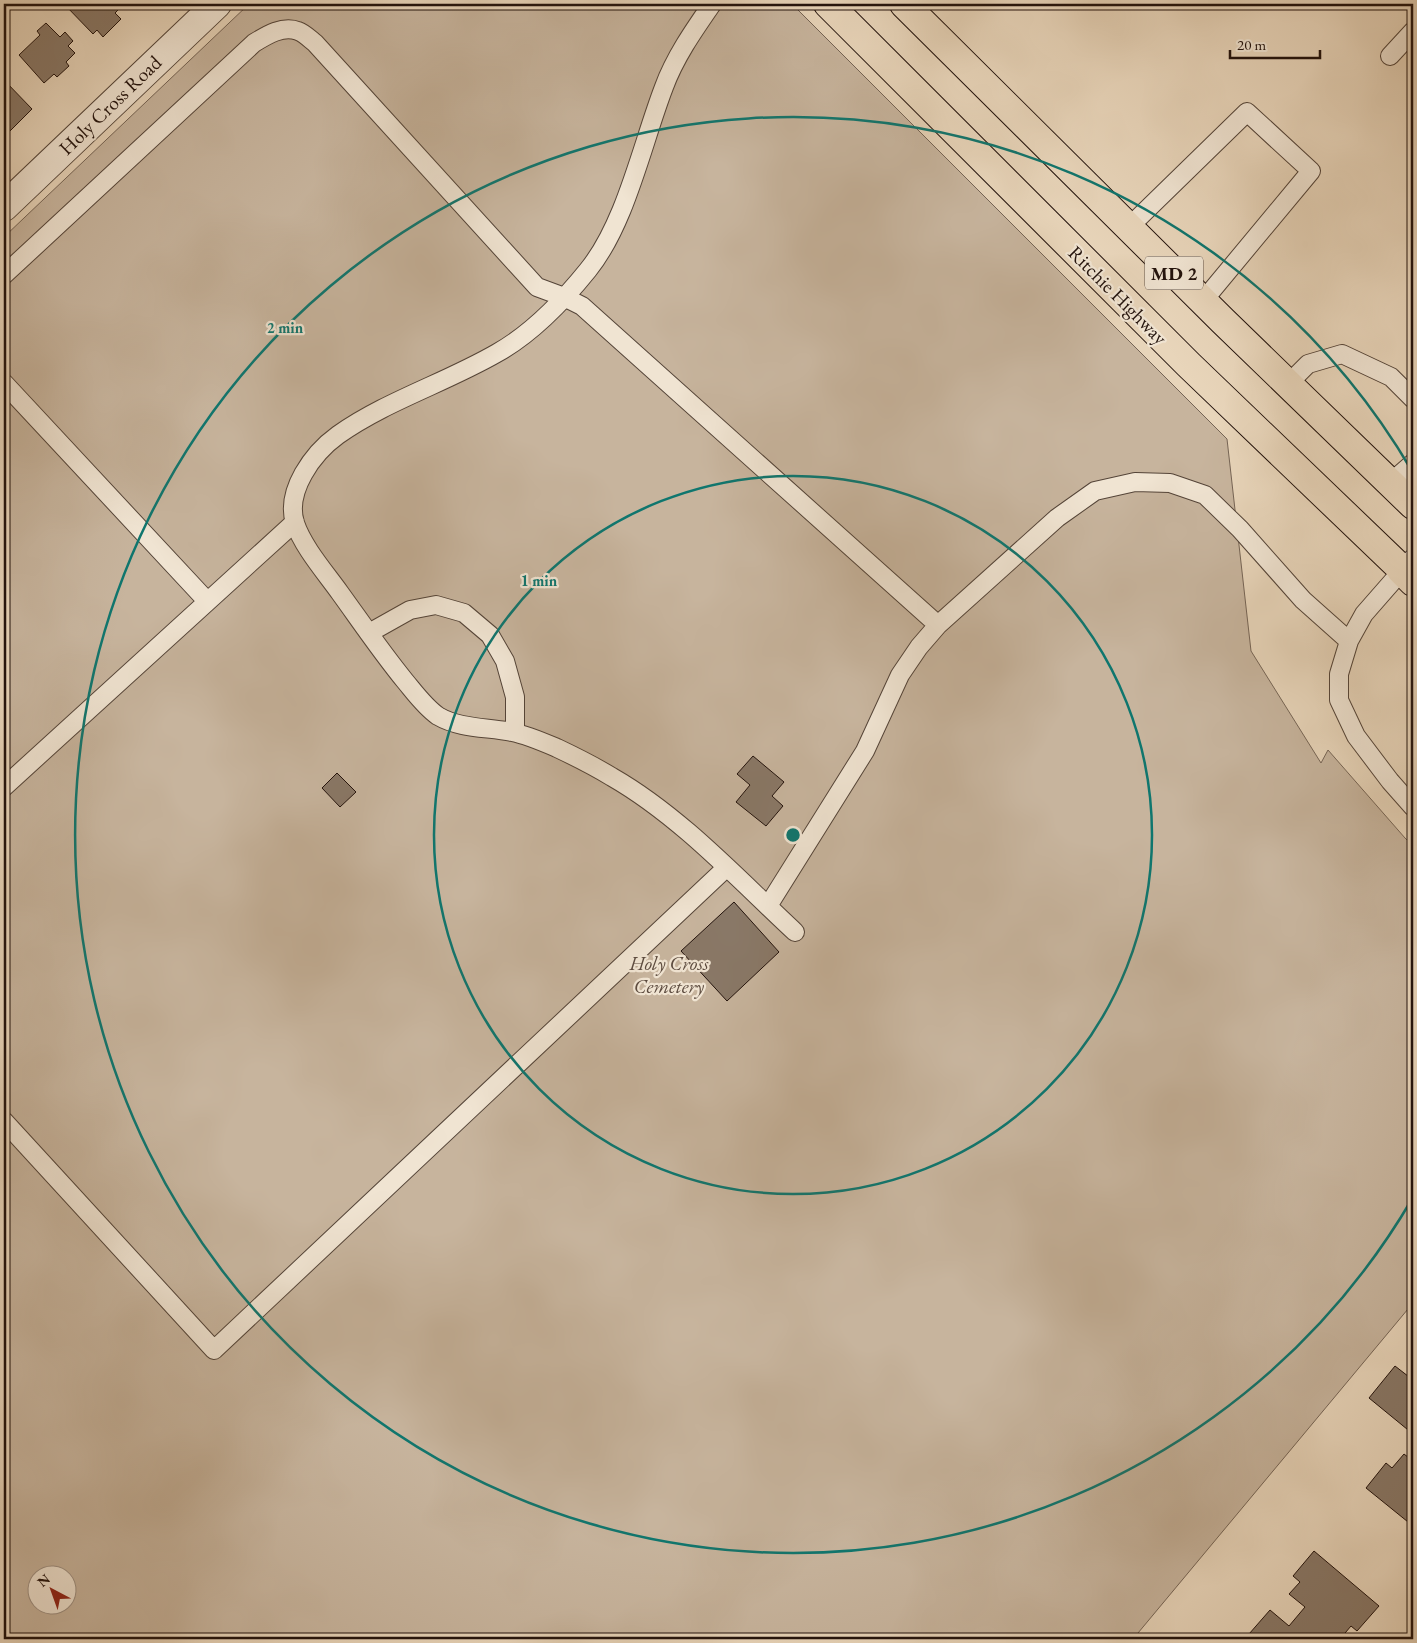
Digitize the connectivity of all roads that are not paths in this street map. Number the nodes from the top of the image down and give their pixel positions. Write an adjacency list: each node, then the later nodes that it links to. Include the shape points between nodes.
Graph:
1 (216, 4): 7 (street, Holy Cross Road)
2 (712, 4): 10 (lane, via 665,83 606,244)
3 (828, 4): 19 (main road, Ritchie Highway / MD 2, via 1188,365)
4 (904, 4): 8 (main road, MD 2)
5 (1413, 31): 6 (lane)
6 (1390, 56)
7 (4, 207)
8 (1129, 228): 11 (main road, MD 2); 11 (lane, via 1247,112 1311,171)
9 (4, 275): 10 (lane, via 254,43 282,30 298,31 315,43 537,287)
10 (564, 297): 18 (lane, via 532,328 498,352 364,419 335,438 313,460 300,481 294,499); 21 (lane, via 582,306)
11 (1203, 301): 13 (main road, MD 2)
12 (4, 383): 20 (lane)
13 (1288, 384): 14 (lane, via 1308,364 1342,354 1391,377); 16 (main road, MD 2)
14 (1413, 399)
15 (1413, 463): 16 (lane)
16 (1390, 483): 17 (main road, MD 2)
17 (1413, 504)
18 (295, 522): 20 (lane); 22 (lane, via 308,548)
19 (1410, 572): 23 (lane, via 1364,614)
20 (207, 601): 25 (lane)
21 (938, 625): 23 (lane, via 1057,518 1096,491 1134,482 1170,483 1204,495 1240,529 1303,600); 28 (lane, via 900,675 865,750)
22 (369, 633): 24 (lane, via 418,697 439,716 466,726); 24 (lane, via 410,610 436,605 464,613 490,635 505,661 515,697)
23 (1349, 641): 26 (lane, via 1339,674 1339,700 1356,736)
24 (515, 732): 27 (lane, via 554,746 613,777 690,834)
25 (4, 787)
26 (1413, 807)
27 (726, 868): 28 (lane); 30 (lane, via 214,1350)
28 (768, 906): 29 (lane)
29 (795, 932)
30 (4, 1121)

